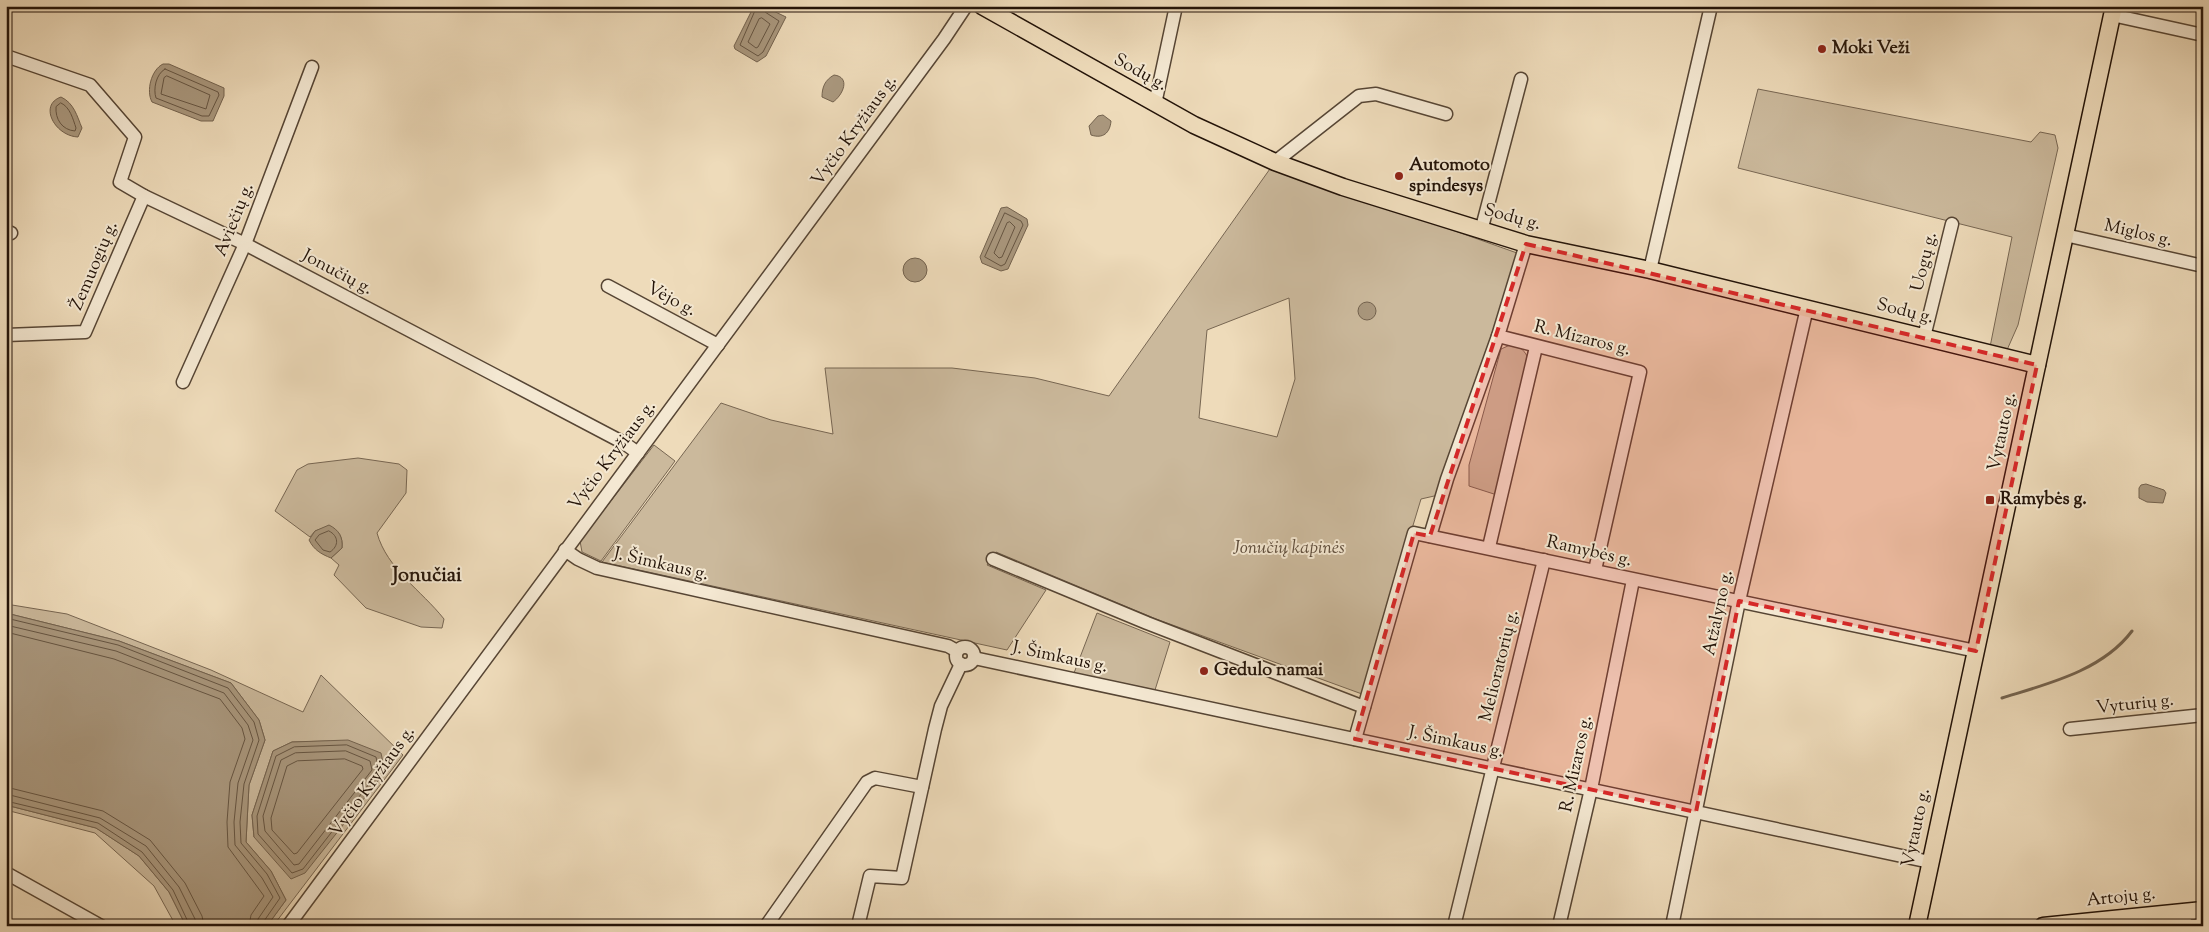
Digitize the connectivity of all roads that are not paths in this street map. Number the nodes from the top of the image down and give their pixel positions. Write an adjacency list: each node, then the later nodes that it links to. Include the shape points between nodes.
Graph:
1 (966, 6): 26 (street, Vyčio Kryžiaus g.)
2 (982, 6): 10 (main road, Sodų g.)
3 (1176, 6): 10 (street)
4 (1710, 6): 20 (street)
5 (2113, 11): 6 (street); 16 (main road, Vytauto g.)
6 (2203, 35)
7 (6, 56): 13 (street, Jonučių g., via 90,85 135,137 120,182)
8 (312, 68): 17 (street, Aviečių g.)
9 (1521, 78): 15 (street)
10 (1155, 104): 12 (main road, Sodų g.)
11 (1446, 114): 12 (street, via 1376,94 1358,96)
12 (1275, 162): 15 (main road, Sodų g.)
13 (144, 196): 17 (street, Jonučių g.); 23 (street, Žemuogių g., via 85,332)
14 (1952, 224): 25 (street, Uogų g.)
15 (1481, 231): 18 (main road, Sodų g.)
16 (2065, 235): 19 (street, Miglos g.); 28 (main road, Vytauto g.)
17 (246, 244): 29 (street, Aviečių g.); 30 (street, Jonučių g.)
18 (1526, 244): 20 (main road, Sodų g.); 24 (street)
19 (2203, 266)
20 (1650, 270): 22 (main road, Sodų g.)
21 (608, 286): 26 (street, Vėjo g.)
22 (1806, 308): 25 (main road, Sodų g.); 38 (street, Atžalyno g.)
23 (6, 335)
24 (1498, 336): 27 (street, R. Mizaros g.); 31 (street)
25 (1924, 337): 28 (main road, Sodų g.)
26 (718, 345): 30 (street, Vyčio Kryžiaus g.)
27 (1536, 347): 32 (street); 36 (street, R. Mizaros g., via 1640,372)
28 (2038, 365): 40 (main road, Vytauto g.)
29 (183, 382)
30 (638, 453): 33 (street, Vyčio Kryžiaus g.)
31 (1430, 536): 32 (street, Ramybės g.); 43 (street, Ramybės g., via 1414,532)
32 (1489, 547): 35 (street, Ramybės g.)
33 (565, 550): 39 (street, J. Šimkaus g., via 597,568 948,646); 56 (street, Vyčio Kryžiaus g.)
34 (993, 559): 43 (street, via 1147,624)
35 (1544, 560): 36 (street, Ramybės g.); 47 (street, Melioratorių g.)
36 (1595, 570): 37 (street, Ramybės g.)
37 (1633, 580): 38 (street, Ramybės g.); 49 (street, R. Mizaros g.)
38 (1738, 601): 40 (street, Ramybės g.); 50 (street, Atžalyno g.)
39 (957, 651): 41 (street, J. Šimkaus g., via 967,646 974,652); 42 (street, via 956,660)
40 (1976, 651): 51 (main road, Vytauto g.)
41 (974, 658): 42 (street, via 969,664); 46 (street, J. Šimkaus g.)
42 (961, 664): 48 (street, via 941,706)
43 (1364, 707): 46 (street)
44 (2203, 715): 45 (street, Vyturių g.)
45 (2070, 729)
46 (1355, 739): 47 (street, J. Šimkaus g.)
47 (1493, 768): 49 (street, J. Šimkaus g.); 59 (street, Melioratorių g.)
48 (922, 787): 57 (street, via 875,778 867,782); 58 (street, via 902,878 870,876)
49 (1591, 789): 50 (street, J. Šimkaus g.); 60 (street, R. Mizaros g.)
50 (1696, 812): 51 (street, J. Šimkaus g.); 61 (street, Atžalyno g.)
51 (1930, 862): 62 (main road, Vytauto g.)
52 (6, 873): 55 (street)
53 (2203, 910): 54 (main road, Artojų g.)
54 (2184, 919): 63 (main road, Artojų g.)
55 (101, 926)
56 (288, 926)
57 (766, 926)
58 (858, 926)
59 (1454, 926)
60 (1559, 926)
61 (1672, 926)
62 (1917, 926)
63 (2043, 926)

